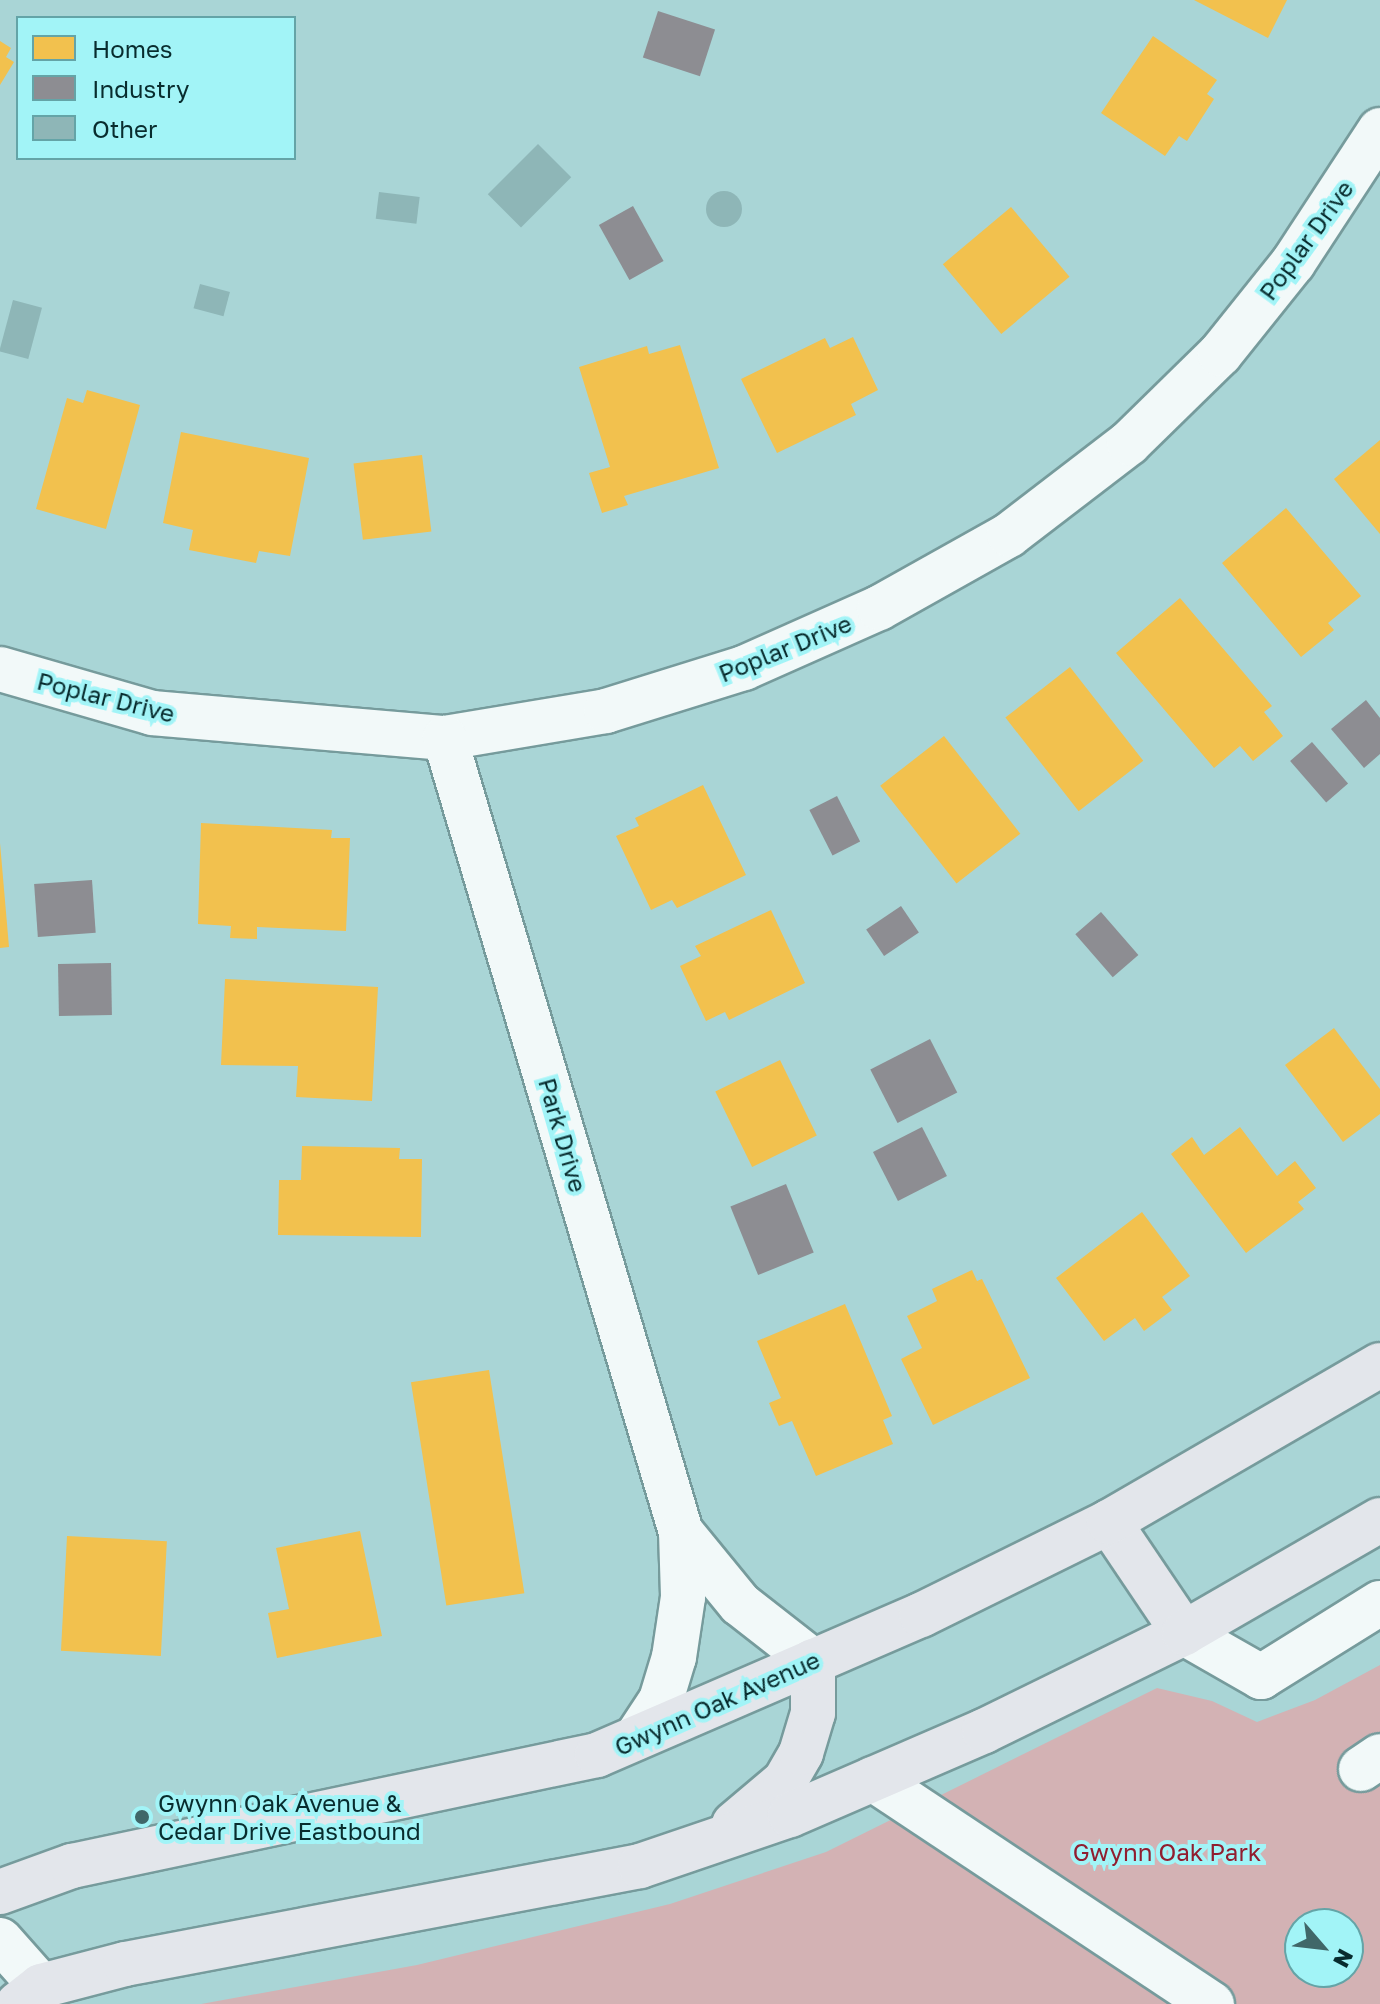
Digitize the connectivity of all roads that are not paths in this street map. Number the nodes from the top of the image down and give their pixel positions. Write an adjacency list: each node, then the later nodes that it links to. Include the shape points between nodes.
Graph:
1 (1380, 130): 3 (street, Poplar Drive, via 1293,263 1220,354 1129,443 1009,535 879,608 744,668 606,711)
2 (0, 669): 3 (street, Poplar Drive, via 152,713)
3 (445, 738): 7 (street, Park Drive)
4 (1380, 1365): 6 (main road, Gwynn Oak Avenue)
5 (1380, 1520): 9 (main road)
6 (1109, 1522): 9 (main road); 10 (main road, Gwynn Oak Avenue, via 921,1615)
7 (681, 1532): 10 (street, Park Drive, via 740,1604); 11 (street, Park Drive, via 683,1597 674,1657 661,1700)
8 (1380, 1603): 9 (street, via 1261,1677)
9 (1184, 1633): 12 (main road)
10 (813, 1661): 11 (main road, Gwynn Oak Avenue); 13 (main road, via 813,1713 801,1753 785,1781 744,1817)
11 (636, 1738): 14 (main road, Gwynn Oak Avenue, via 597,1755 72,1866)
12 (873, 1779): 13 (main road); 17 (street)
13 (694, 1848): 16 (main road, via 640,1866 125,1964)
14 (0, 1892)
15 (0, 1940): 16 (street)
16 (30, 1995)
17 (1212, 2004)

